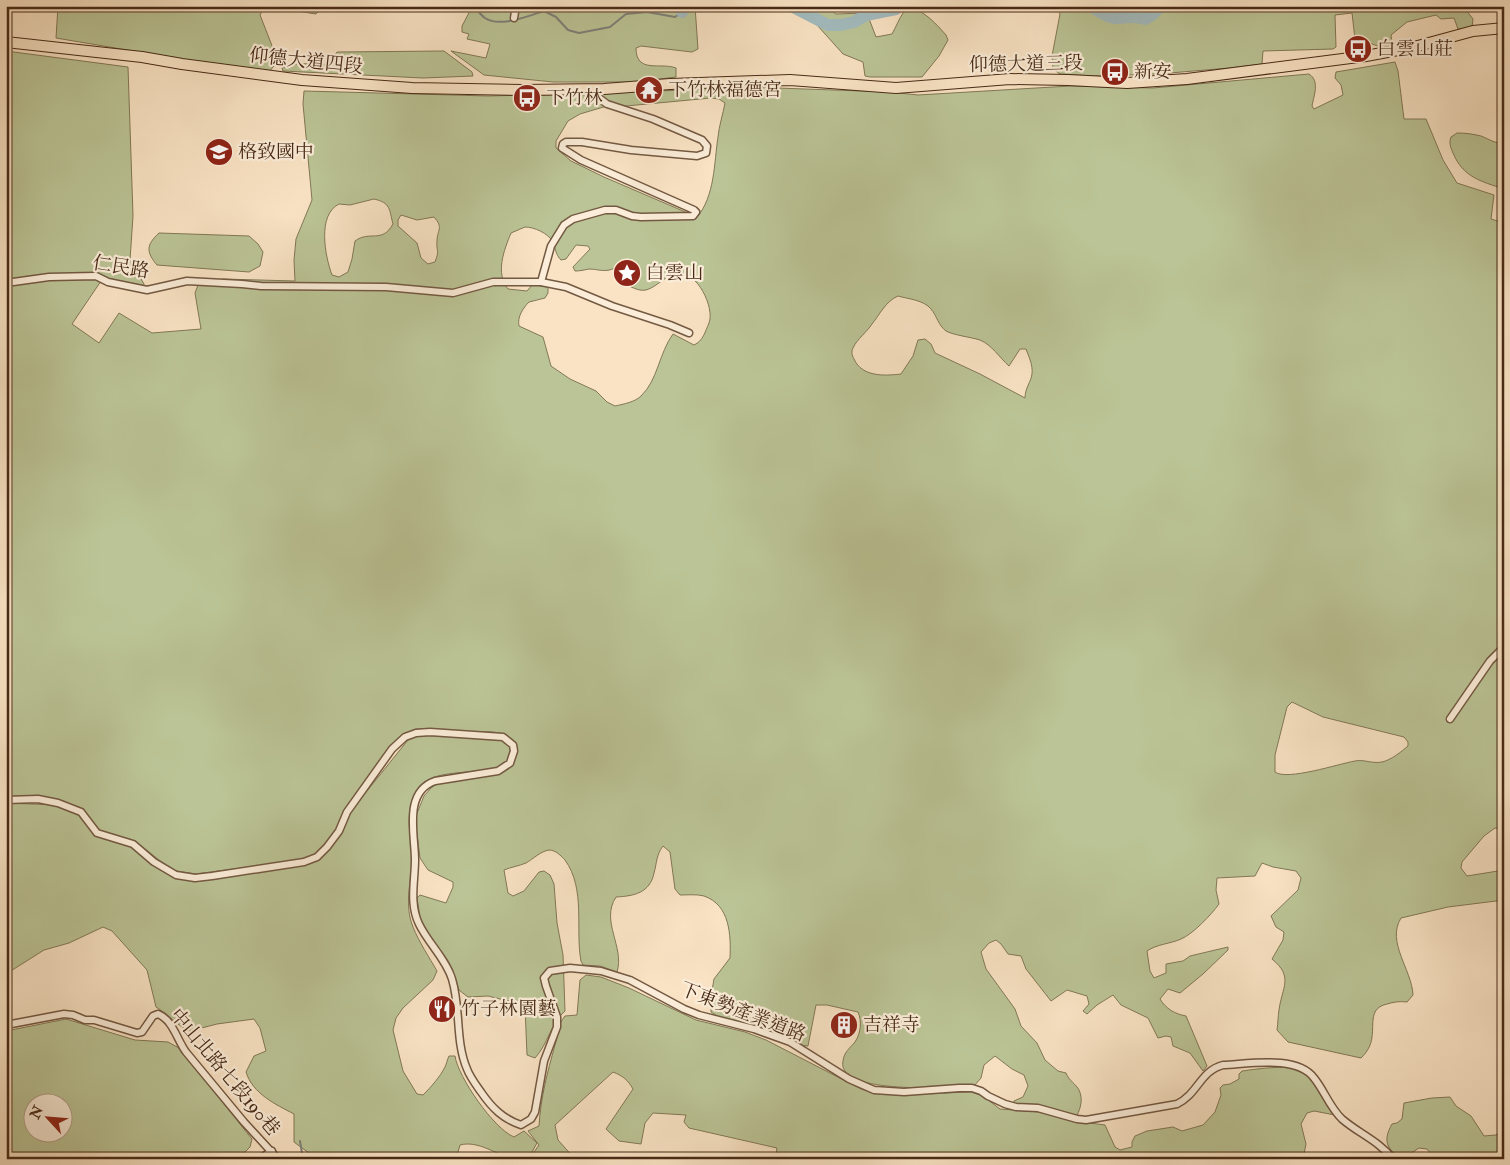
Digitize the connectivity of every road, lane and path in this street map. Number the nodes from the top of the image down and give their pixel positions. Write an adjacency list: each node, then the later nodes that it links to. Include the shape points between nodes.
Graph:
1 (516, 6): 2 (street)
2 (514, 18)
3 (1504, 28): 6 (main road, 仰德大道三段, via 1473,31 1366,56 1187,79 1127,83 1010,79 896,88 781,80)
4 (6, 42): 5 (main road, 仰德大道四段, via 342,83 412,88)
5 (591, 89): 6 (main road, 仰德大道四段); 7 (street, via 606,104 654,118 702,140 707,146 706,153 697,156 582,142 566,142 562,148 581,160 696,212 692,216 632,216 605,210 573,218 564,224 552,246)
6 (604, 89)
7 (541, 282): 8 (street, 仁民路, via 492,282 453,293 386,287 187,282 147,290 108,282 96,276 49,277); 9 (street, 仁民路, via 566,287)
8 (6, 283)
9 (689, 333)
10 (1504, 647): 11 (street, via 1490,661)
11 (1450, 719)
12 (6, 800): 17 (street, 下東勢產業道路, via 58,803 81,812 97,833 133,844 176,875 195,878 304,862 317,856 339,830 347,812 392,749 416,732 503,737 511,742 514,758 508,766 498,771 430,783 423,788 412,818 413,896 419,924 451,977 457,996 467,1071 496,1112 521,1125 535,1112 544,1061 557,1027 557,1017 544,978 556,970 570,968 601,971 630,980 698,1016 754,1029 790,1042 874,1090 904,1092 972,1088 1005,1104 1038,1108 1077,1119 1177,1104 1186,1100 1206,1074 1223,1065 1286,1063 1306,1069 1342,1119 1386,1150)
13 (6, 1025): 14 (street, 中山北路七段190巷, via 56,1014 73,1015 137,1033 142,1032 158,1014 173,1028 179,1043 244,1122)
14 (272, 1151): 15 (street); 16 (street, 中山北路七段190巷)
15 (259, 1159)
16 (278, 1159)
17 (1393, 1159)

